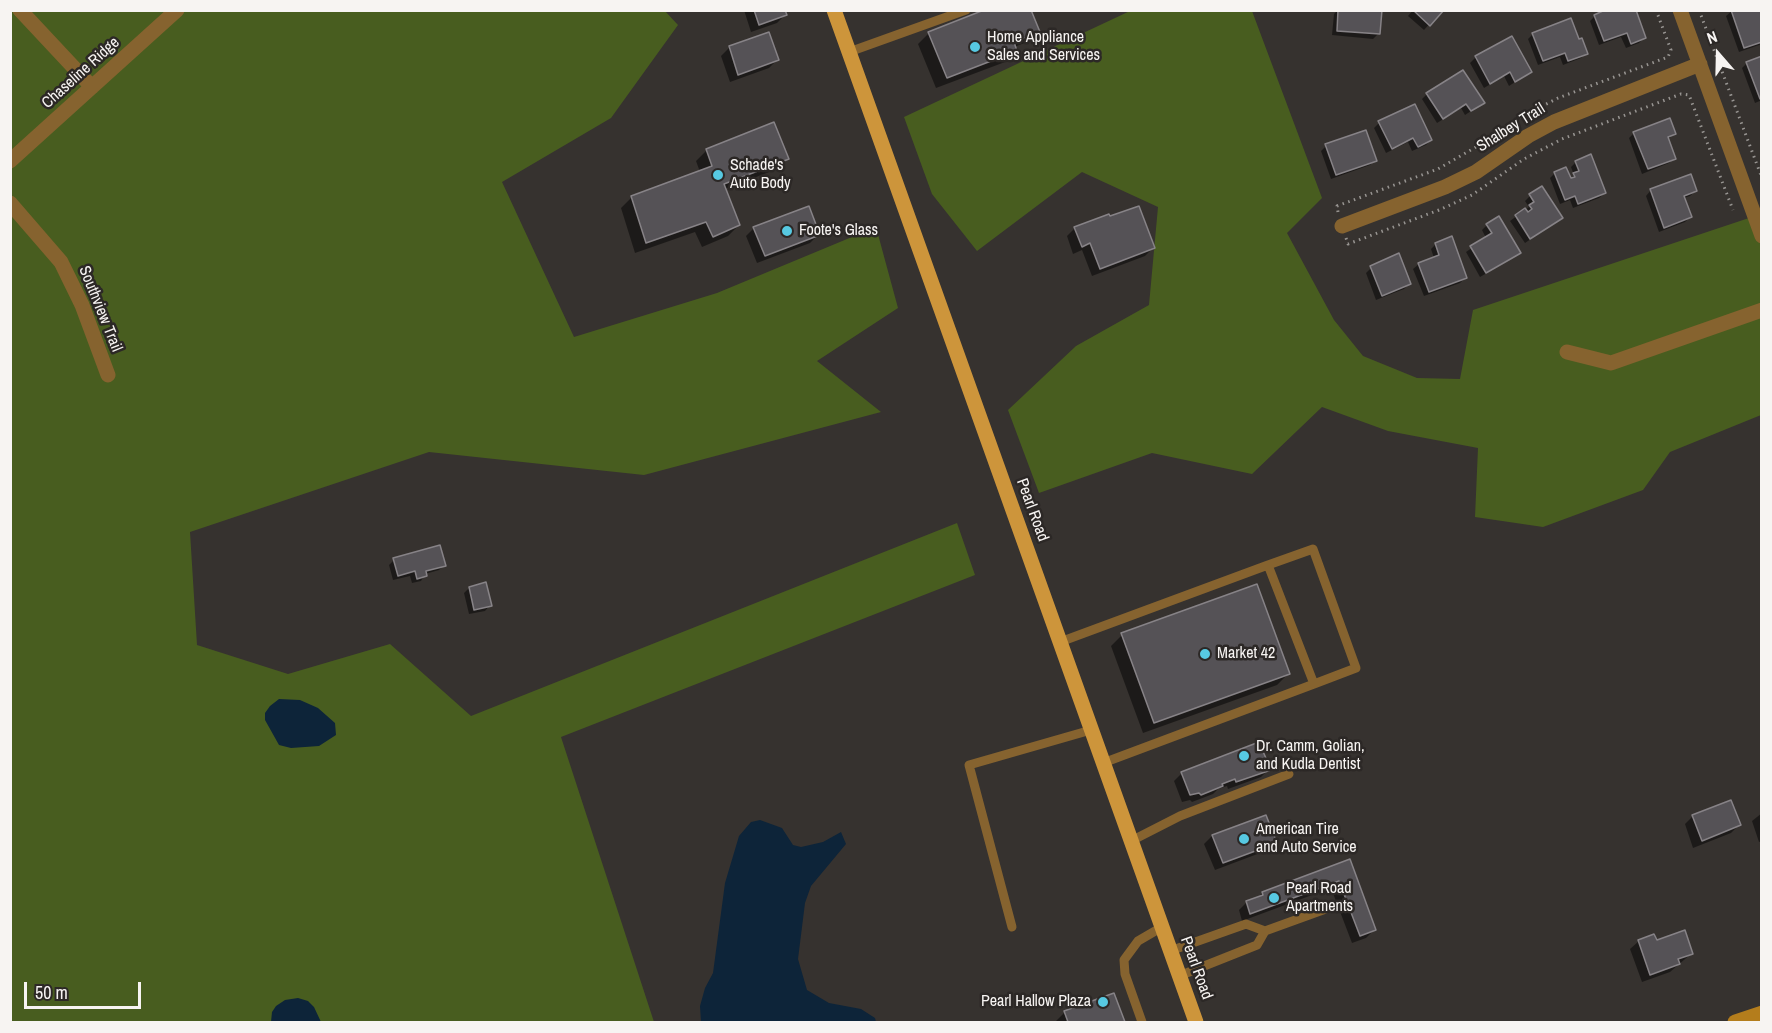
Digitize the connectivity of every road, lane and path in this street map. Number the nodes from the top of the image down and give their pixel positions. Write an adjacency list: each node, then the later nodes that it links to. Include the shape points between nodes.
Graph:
1 (20, 10): 10 (street)
2 (177, 10): 10 (street, Chaseline Ridge)
3 (834, 10): 8 (main road, Pearl Road)
4 (966, 10): 8 (lane)
5 (1656, 10): 15 (path, via 1671,50 1668,57 1558,98 1438,169 1337,206)
6 (1680, 10): 9 (street)
7 (1699, 10): 12 (path)
8 (849, 52): 21 (main road, Pearl Road)
9 (1700, 64): 15 (street, Shalbey Trail, via 1554,122 1476,172); 16 (street)
10 (92, 87): 11 (street, Chaseline Ridge)
11 (10, 161)
12 (1761, 178)
13 (10, 203): 19 (street, Southview Trail, via 61,262)
14 (1733, 210): 15 (path, via 1689,95 1681,94 1562,139 1524,159 1472,195 1439,210 1348,244)
15 (1342, 226)
16 (1761, 236)
17 (1761, 310): 18 (street, via 1611,363)
18 (1567, 352)
19 (108, 375)
20 (1268, 566): 21 (lane); 22 (lane); 22 (lane, via 1313,549 1356,668)
21 (1060, 642): 23 (main road, Pearl Road)
22 (1314, 684): 24 (lane)
23 (1091, 730): 24 (main road, Pearl Road); 28 (lane, via 969,765)
24 (1103, 763): 26 (main road, Pearl Road)
25 (1289, 774): 26 (lane, via 1180,816)
26 (1131, 841): 29 (main road, Pearl Road)
27 (1334, 906): 30 (lane)
28 (1012, 927)
29 (1162, 927): 31 (main road, Pearl Road); 34 (lane, via 1138,941 1124,960)
30 (1265, 932): 31 (lane, via 1246,924); 32 (lane, via 1257,945)
31 (1170, 951): 32 (main road, Pearl Road)
32 (1179, 976): 35 (main road, Pearl Road)
33 (1761, 1013): 36 (street)
34 (1142, 1023)
35 (1196, 1023)
36 (1735, 1023)

